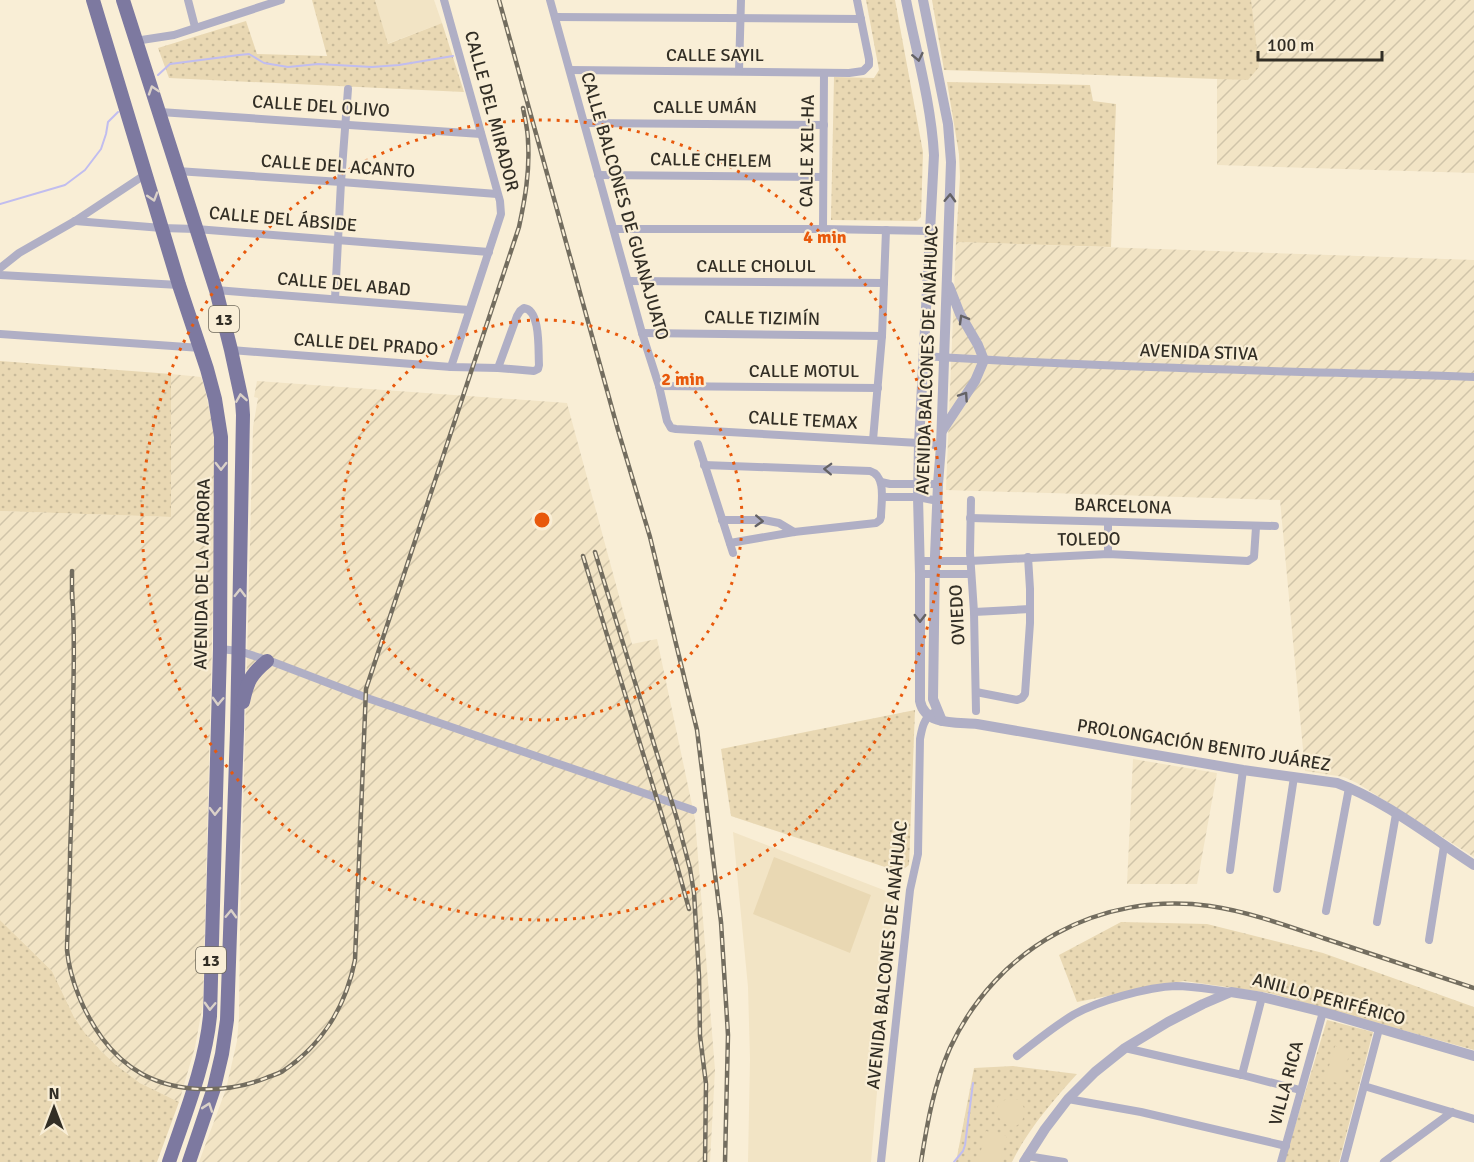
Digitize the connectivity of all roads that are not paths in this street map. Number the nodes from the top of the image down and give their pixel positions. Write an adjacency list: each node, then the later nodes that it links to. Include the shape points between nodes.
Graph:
1 (93, 0): 26 (main road, AVENIDA DE LA AURORA / 13)
2 (123, 0): 15 (main road, 13)
3 (188, 0): 14 (street)
4 (281, 0): 14 (street)
5 (444, 0): 24 (street, CALLE DEL MIRADOR)
6 (550, 0): 11 (street, CALLE BALCONES DE GUANAJUATO)
7 (741, 0): 12 (street)
8 (857, 0): 13 (street)
9 (906, 0): 37 (street, AVENIDA BALCONES DE ANÁHUAC, one-way to 37, via 933,137)
10 (922, 0): 40 (street, AVENIDA BALCONES DE ANÁHUAC, one-way to 10, via 949,135)
11 (555, 17): 12 (street); 16 (street, CALLE BALCONES DE GUANAJUATO)
12 (741, 18): 13 (street); 17 (street)
13 (861, 18): 18 (street, CALLE SAYIL, via 870,62 867,69)
14 (195, 27): 15 (street, via 174,35)
15 (135, 41): 20 (main road, 13, one-way to 15)
16 (570, 70): 17 (street, CALLE SAYIL); 21 (street, CALLE BALCONES DE GUANAJUATO)
17 (739, 71): 18 (street, CALLE SAYIL)
18 (824, 73): 23 (street, CALLE XEL-HA)
19 (348, 89): 22 (street)
20 (160, 112): 22 (street, CALLE DEL OLIVO); 25 (main road, 13)
21 (585, 123): 23 (street, CALLE UMÁN); 27 (street, CALLE BALCONES DE GUANAJUATO)
22 (346, 124): 24 (street, CALLE DEL OLIVO); 29 (street)
23 (824, 125): 28 (street, CALLE XEL-HA)
24 (480, 134): 30 (street, CALLE DEL MIRADOR)
25 (177, 171): 29 (street, CALLE DEL ACANTO); 33 (main road, 13)
26 (146, 174): 31 (street); 32 (main road, AVENIDA DE LA AURORA / 13, one-way to 32)
27 (598, 175): 28 (street, CALLE CHELEM); 34 (street, CALLE BALCONES DE GUANAJUATO)
28 (823, 177): 35 (street, CALLE XEL-HA)
29 (341, 182): 30 (street, CALLE DEL ACANTO); 38 (street)
30 (497, 194): 39 (street, CALLE DEL MIRADOR, via 500,219)
31 (75, 221): 32 (street, CALLE DEL ÁBSIDE); 41 (street)
32 (162, 228): 33 (street, CALLE DEL ÁBSIDE); 46 (main road, AVENIDA DE LA AURORA / 13)
33 (196, 229): 38 (street, CALLE DEL ÁBSIDE); 47 (main road, 13)
34 (614, 229): 35 (street); 44 (street, CALLE BALCONES DE GUANAJUATO)
35 (822, 229): 36 (street)
36 (886, 230): 37 (street); 45 (street)
37 (930, 231): 40 (street, via 942,236); 55 (street, AVENIDA BALCONES DE ANÁHUAC)
38 (338, 240): 39 (street, CALLE DEL ÁBSIDE); 48 (street)
39 (489, 252): 49 (street, CALLE DEL MIRADOR)
40 (947, 260): 43 (street, AVENIDA BALCONES DE ANÁHUAC)
41 (0, 268)
42 (0, 275): 46 (street)
43 (947, 277): 56 (street, AVENIDA BALCONES DE ANÁHUAC); 57 (street, one-way to 43, via 956,307)
44 (628, 281): 45 (street, CALLE CHOLUL); 50 (street, CALLE BALCONES DE GUANAJUATO)
45 (884, 283): 52 (street)
46 (179, 285): 53 (main road, AVENIDA DE LA AURORA / 13)
47 (216, 290): 48 (street, CALLE DEL ABAD); 54 (main road, 13)
48 (335, 299): 49 (street, CALLE DEL ABAD)
49 (469, 310): 58 (street, CALLE DEL MIRADOR)
50 (642, 333): 52 (street, CALLE TIZIMÍN); 61 (street, CALLE BALCONES DE GUANAJUATO)
51 (0, 334): 53 (street)
52 (882, 336): 62 (street)
53 (201, 348): 95 (main road, AVENIDA DE LA AURORA / 13, one-way to 95, via 221,437)
54 (231, 350): 58 (street, CALLE DEL PRADO); 96 (main road, 13, one-way to 54, via 243,415)
55 (924, 356): 56 (street, AVENIDA STIVA); 66 (street, AVENIDA BALCONES DE ANÁHUAC)
56 (943, 357): 57 (street, AVENIDA STIVA); 64 (street, AVENIDA BALCONES DE ANÁHUAC)
57 (984, 360): 60 (street, AVENIDA STIVA); 64 (street, one-way to 57, via 975,381)
58 (451, 368): 59 (street, CALLE DEL PRADO)
59 (498, 368): 59 (street, CALLE DEL PRADO, via 517,316 524,308 529,309 536,321 538,368 534,372)
60 (1474, 376)
61 (659, 386): 62 (street, CALLE MOTUL); 63 (street, CALLE BALCONES DE GUANAJUATO)
62 (878, 388): 65 (street)
63 (667, 421): 65 (street, CALLE TEMAX, via 676,429)
64 (941, 431): 68 (street, AVENIDA BALCONES DE ANÁHUAC)
65 (873, 440): 66 (street, CALLE TEMAX)
66 (919, 443): 68 (street, CALLE TEMAX); 71 (street, AVENIDA BALCONES DE ANÁHUAC)
67 (698, 444): 69 (street)
68 (941, 446): 72 (street, AVENIDA BALCONES DE ANÁHUAC)
69 (704, 465): 70 (street, one-way to 69, via 878,474 870,471); 78 (street)
70 (881, 482): 71 (street); 73 (street)
71 (918, 484): 72 (street); 74 (street, AVENIDA BALCONES DE ANÁHUAC)
72 (938, 484): 76 (street, AVENIDA BALCONES DE ANÁHUAC)
73 (882, 497): 74 (street); 82 (street, via 881,517 876,523)
74 (918, 497): 76 (street); 87 (street, AVENIDA BALCONES DE ANÁHUAC)
75 (970, 500): 77 (street, OVIEDO)
76 (938, 501): 88 (street, AVENIDA BALCONES DE ANÁHUAC)
77 (970, 518): 79 (street, BARCELONA); 89 (street, OVIEDO)
78 (722, 520): 82 (street, one-way to 82, via 764,520); 83 (street)
79 (1107, 522): 81 (street, BARCELONA); 85 (street)
80 (1275, 526): 81 (street, BARCELONA)
81 (1256, 527): 85 (street, TOLEDO, via 1255,555 1248,561)
82 (794, 532): 83 (street)
83 (730, 543): 84 (street)
84 (733, 553)
85 (1108, 554): 86 (street, TOLEDO)
86 (1028, 557): 89 (street, TOLEDO); 93 (street)
87 (920, 558): 88 (street); 91 (street, AVENIDA BALCONES DE ANÁHUAC)
88 (935, 558): 89 (street, TOLEDO); 92 (street, AVENIDA BALCONES DE ANÁHUAC)
89 (970, 561): 90 (street, OVIEDO)
90 (971, 574): 92 (street); 94 (street, OVIEDO)
91 (920, 577): 92 (street); 101 (street, AVENIDA BALCONES DE ANÁHUAC, one-way to 101, via 920,701)
92 (935, 577): 99 (street, AVENIDA BALCONES DE ANÁHUAC, via 933,699)
93 (1030, 609): 94 (street); 98 (street, via 1024,696 1017,700)
94 (974, 612): 98 (street, OVIEDO)
95 (220, 649): 96 (street); 131 (main road, AVENIDA DE LA AURORA / 13, one-way to 131, via 209,1024 192,1094)
96 (239, 651): 97 (street); 103 (main road, 13)
97 (267, 661): 103 (main road, via 248,682); 107 (street)
98 (976, 692): 100 (street, OVIEDO)
99 (938, 710): 101 (street); 102 (street)
100 (976, 711)
101 (927, 716): 102 (street, PROLONGACIÓN BENITO JUÁREZ); 133 (street, AVENIDA BALCONES DE ANÁHUAC, via 920,739 918,854 910,890)
102 (942, 722): 104 (street, PROLONGACIÓN BENITO JUÁREZ, via 977,724)
103 (237, 731): 132 (main road, 13, one-way to 103, via 214,1088 227,1020)
104 (1243, 770): 105 (street, PROLONGACIÓN BENITO JUÁREZ); 111 (street)
105 (1294, 777): 106 (street, PROLONGACIÓN BENITO JUÁREZ); 112 (street)
106 (1349, 788): 108 (street, PROLONGACIÓN BENITO JUÁREZ); 113 (street)
107 (693, 810)
108 (1396, 814): 109 (street, PROLONGACIÓN BENITO JUÁREZ); 114 (street)
109 (1444, 846): 110 (street, PROLONGACIÓN BENITO JUÁREZ); 115 (street)
110 (1474, 865)
111 (1230, 870)
112 (1277, 889)
113 (1326, 911)
114 (1377, 922)
115 (1429, 940)
116 (1232, 992): 117 (street, ANILLO PERIFÉRICO); 120 (street, ANILLO PERIFÉRICO, via 1168,1022); 121 (street, via 1177,986 1131,994 1075,1014)
117 (1262, 997): 118 (street, ANILLO PERIFÉRICO); 123 (street)
118 (1323, 1012): 119 (street, ANILLO PERIFÉRICO); 125 (street, VILLA RICA)
119 (1379, 1029): 122 (street, ANILLO PERIFÉRICO); 124 (street)
120 (1125, 1048): 123 (street); 126 (street, ANILLO PERIFÉRICO)
121 (1017, 1056)
122 (1474, 1056)
123 (1242, 1075): 125 (street)
124 (1364, 1086): 127 (street); 136 (street)
125 (1300, 1090): 129 (street, VILLA RICA)
126 (1068, 1099): 129 (street); 130 (street, ANILLO PERIFÉRICO)
127 (1452, 1112): 128 (street); 137 (street)
128 (1474, 1119)
129 (1286, 1146): 135 (street, VILLA RICA)
130 (1026, 1159): 134 (street)
131 (169, 1162)
132 (189, 1162)
133 (881, 1162)
134 (1064, 1162)
135 (1281, 1162)
136 (1344, 1162)
137 (1383, 1162)

